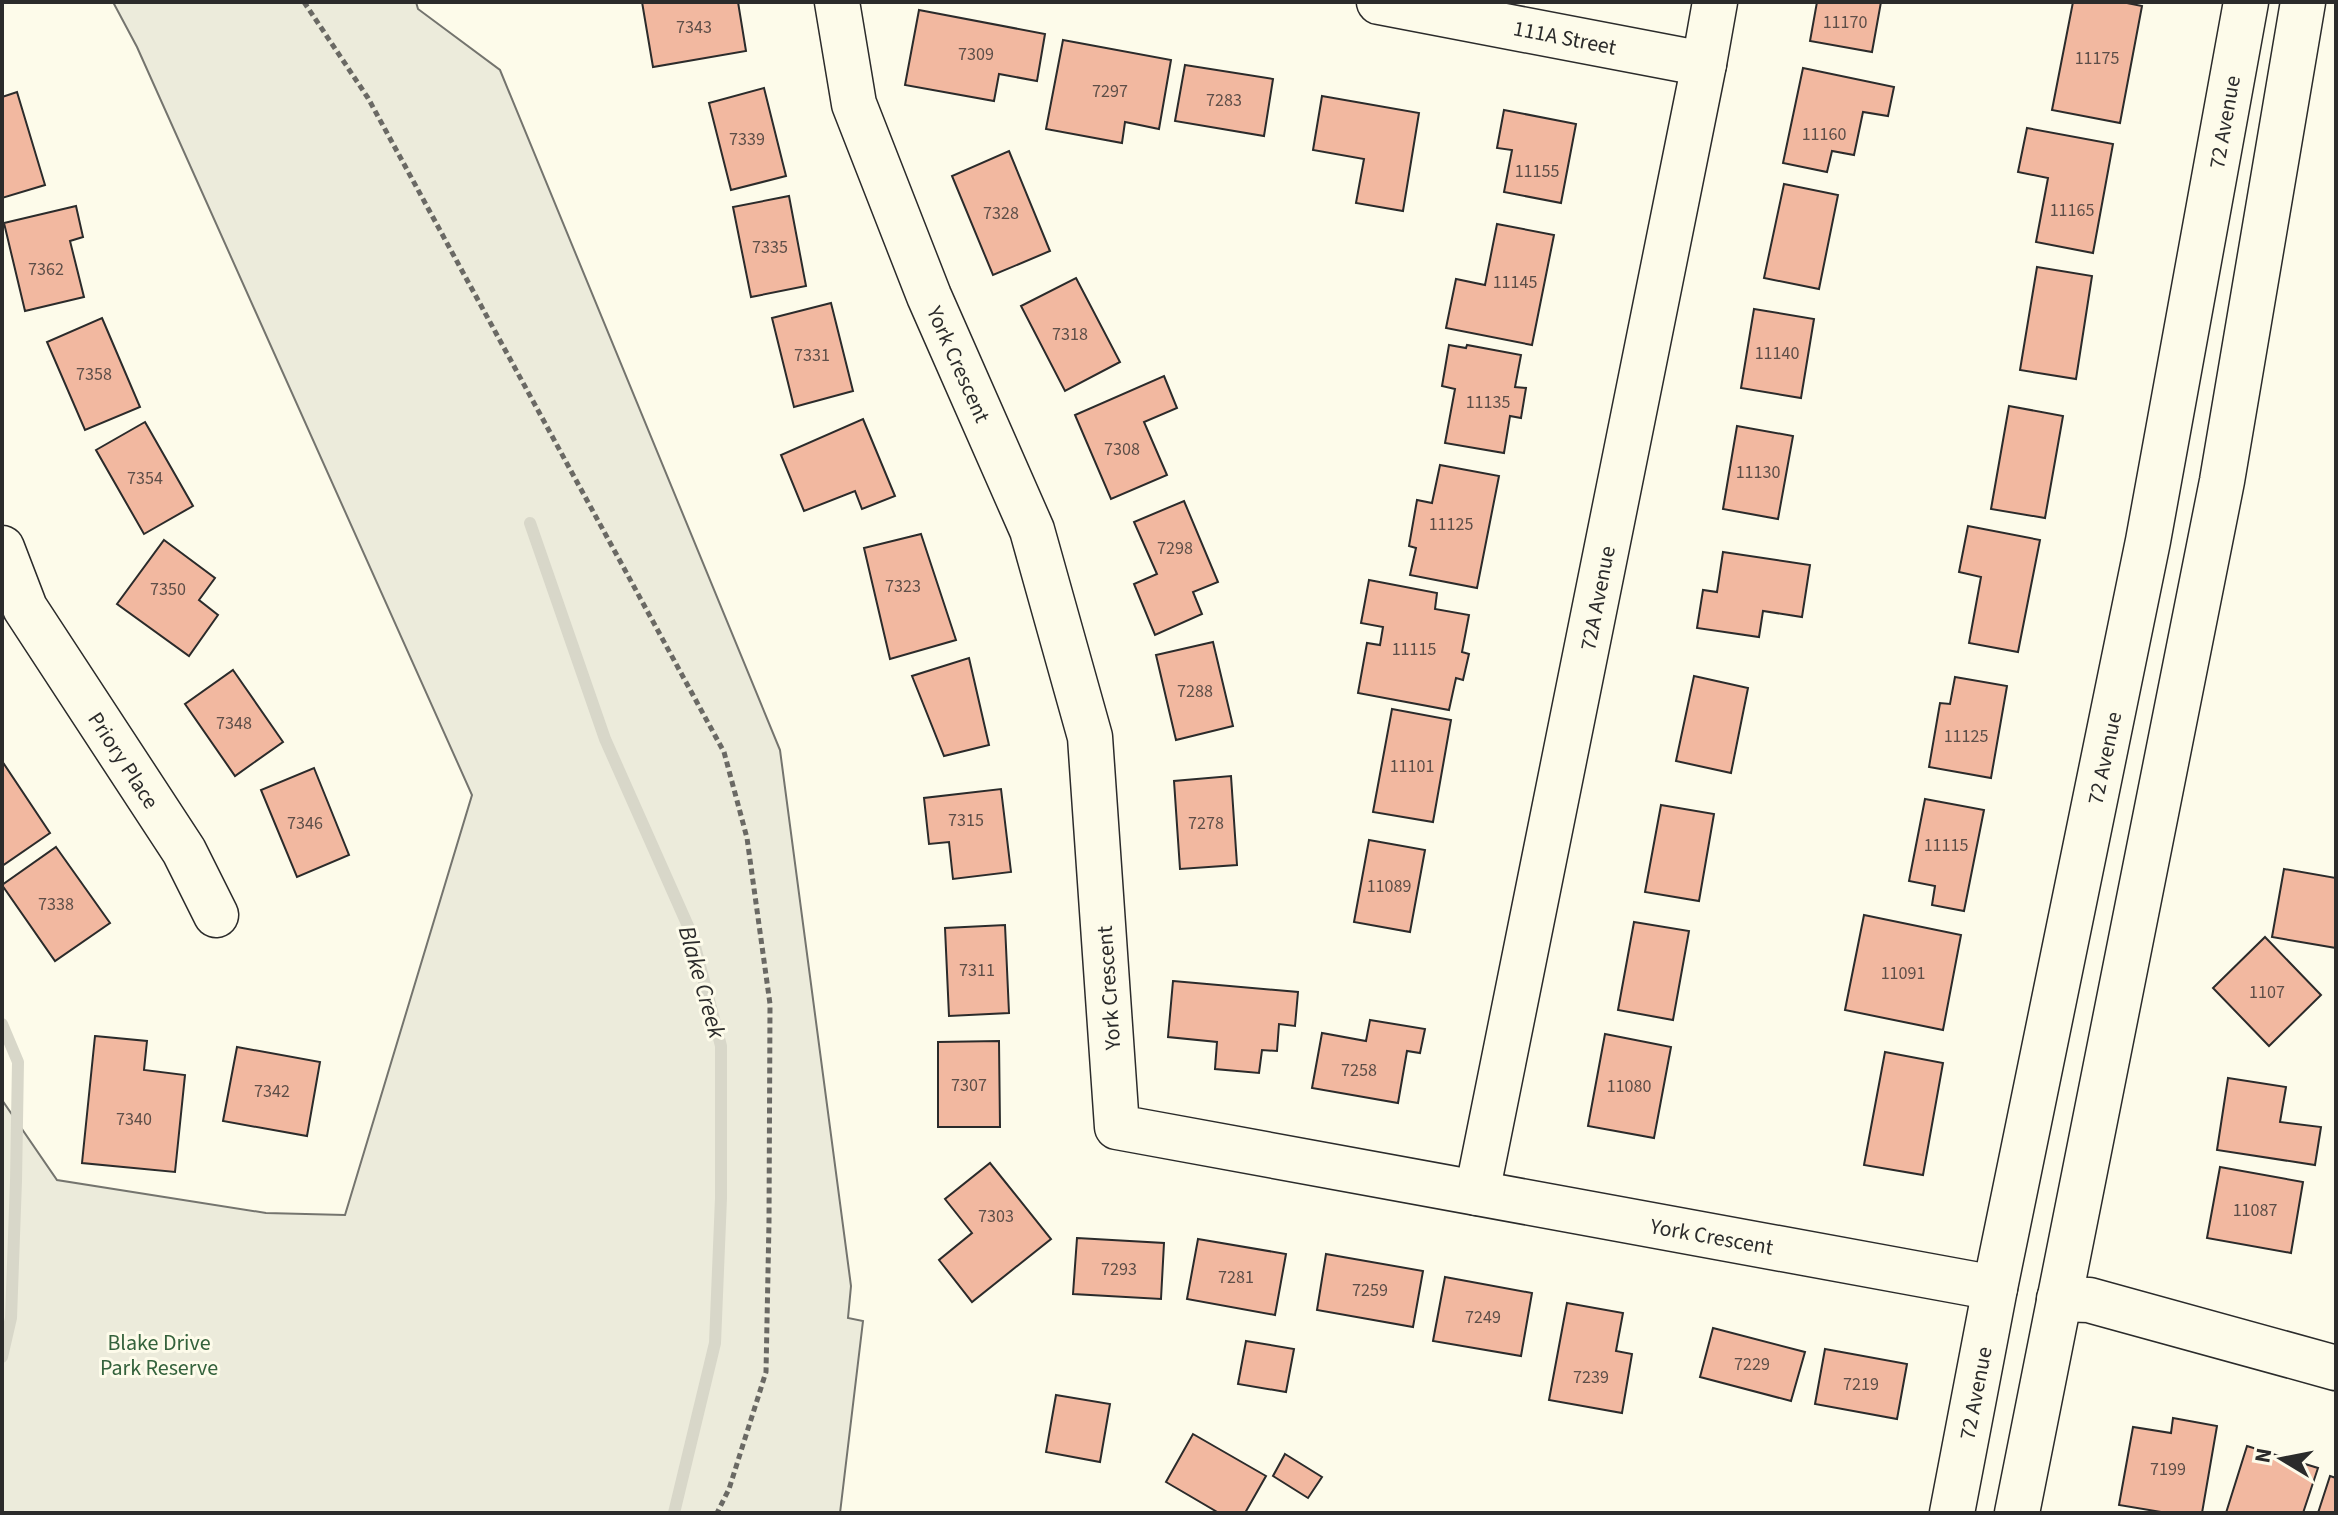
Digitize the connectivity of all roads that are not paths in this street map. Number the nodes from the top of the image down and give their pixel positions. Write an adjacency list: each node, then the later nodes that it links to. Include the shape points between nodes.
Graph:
1 (837, 2): 10 (street, York Crescent, via 854,104 929,296 1032,530 1090,737 1117,1127)
2 (1379, 2): 6 (street, 111A Street)
3 (1715, 2): 6 (street, 72A Avenue)
4 (2246, 2): 11 (street, 72 Avenue, via 2148,541)
5 (2303, 2): 12 (street, via 2222,481)
6 (1704, 64): 10 (street, 72A Avenue)
7 (2, 548): 8 (street, Priory Place)
8 (13, 618): 9 (street, Priory Place, via 184,851)
9 (216, 915)
10 (1477, 1193): 11 (street, York Crescent)
11 (1995, 1288): 14 (street, 72 Avenue)
12 (2059, 1299): 13 (street, via 2089,1300); 15 (street)
13 (2336, 1368)
14 (1952, 1513)
15 (2017, 1513)

